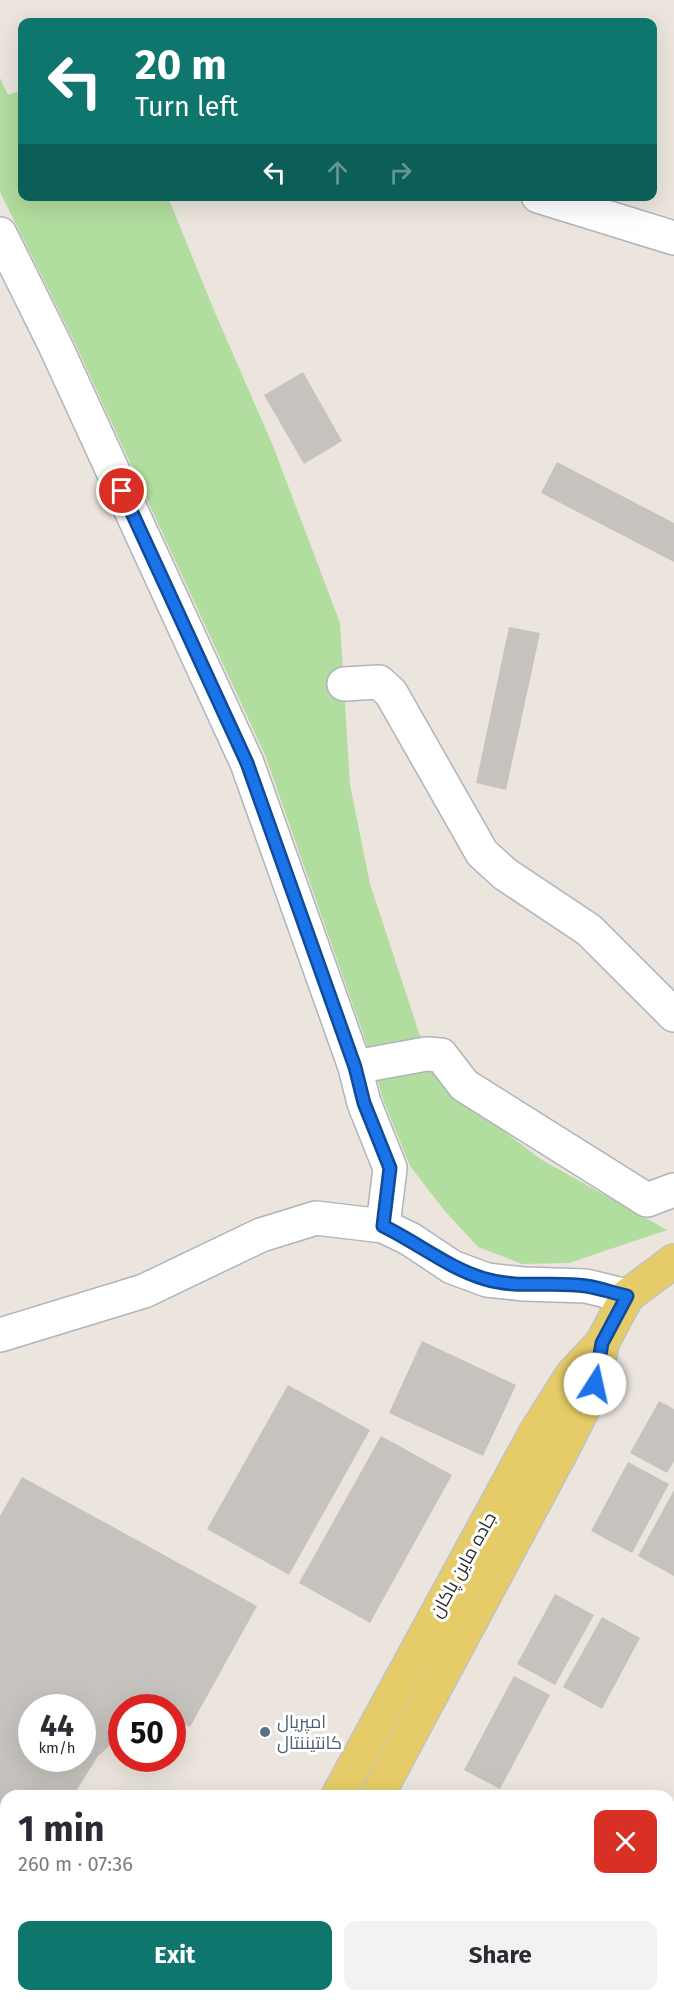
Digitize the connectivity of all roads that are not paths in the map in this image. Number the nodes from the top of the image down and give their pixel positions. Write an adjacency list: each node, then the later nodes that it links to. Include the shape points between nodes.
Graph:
1 (555, 201): 3 (street)
2 (0, 234): 6 (street, via 247,763)
3 (674, 237)
4 (344, 684): 5 (street, via 379,682 390,693 482,853 505,874 589,930)
5 (674, 1015)
6 (355, 1067): 7 (street, via 426,1054 441,1055 464,1084 647,1200); 8 (street, via 364,1103 390,1168)
7 (674, 1190)
8 (383, 1226): 10 (street, via 452,1267 488,1280 586,1286); 11 (street, via 316,1218 261,1235 144,1291)
9 (674, 1261): 10 (main road, جاده ماین پاکان)
10 (627, 1296): 12 (main road, جاده ماین پاکان)
11 (0, 1335)
12 (602, 1343): 13 (main road, جاده ماین پاکان, via 572,1375 536,1432); 14 (main road, جاده ماین پاکان, via 595,1384)
13 (341, 1790)
14 (380, 1790)

